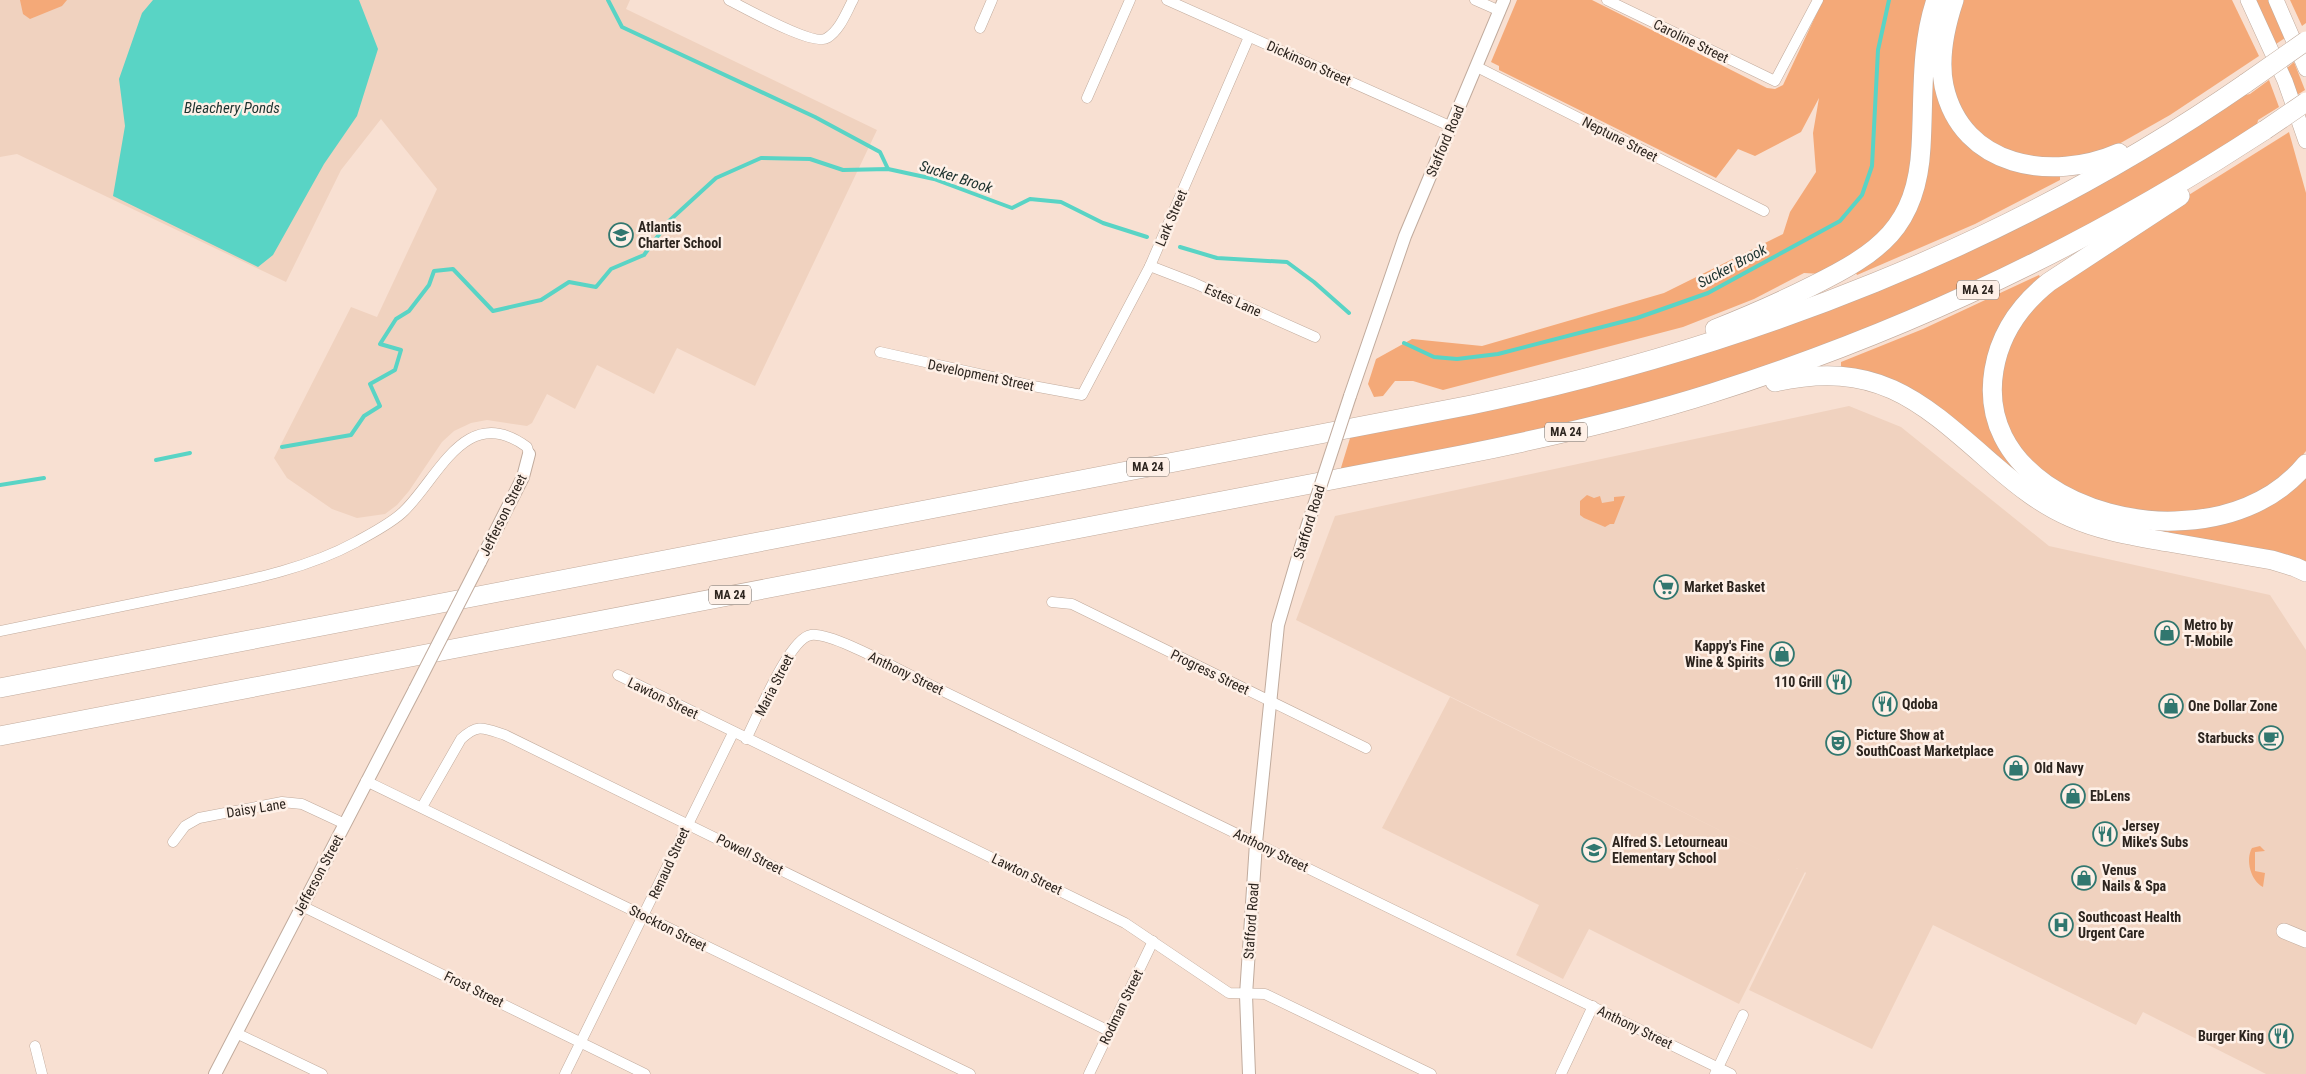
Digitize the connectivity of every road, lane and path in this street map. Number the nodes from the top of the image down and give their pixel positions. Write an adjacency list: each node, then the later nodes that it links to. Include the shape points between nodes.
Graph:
1 (729, 0): 2 (street, via 799,34 820,40 836,30)
2 (853, 0)
3 (992, 0): 14 (street)
4 (1130, 0): 20 (street)
5 (1167, 0): 15 (street, Dickinson Street)
6 (1475, 0): 13 (street)
7 (1607, 0): 8 (street, Caroline Street, via 1775,81)
8 (1818, 0)
9 (1936, 0): 30 (highway, via 1926,38 1921,148 1914,193 1902,218 1876,249 1841,272 1714,330)
10 (1954, 0): 19 (highway, via 1942,56 1947,99 1971,136 1994,154 2020,164 2056,167 2104,159 2134,146)
11 (2248, 0): 24 (main road, via 2285,81)
12 (2276, 0): 18 (main road)
13 (1502, 6): 17 (street, Stafford Road)
14 (980, 28)
15 (1249, 37): 22 (street, Dickinson Street); 26 (street, Lark Street)
16 (2306, 41): 19 (highway, MA 24, bridge)
17 (1477, 66): 22 (street, Stafford Road); 25 (street, Neptune Street)
18 (2306, 69)
19 (2245, 84): 30 (highway, MA 24, via 2151,144 2077,186 1970,241 1882,280 1680,353)
20 (1087, 98)
21 (2306, 102): 23 (highway, MA 24, bridge)
22 (1452, 127): 40 (street, Stafford Road, bridge, via 1405,236 1305,533 1278,625)
23 (2259, 134): 31 (highway, MA 24, via 2104,226 1990,284 1832,351); 33 (highway, via 2188,191 2057,276 2031,297 2016,315 2000,346 1993,374 1993,405 2007,444 2026,469 2076,501 2120,516 2174,522 2225,514 2273,494)
24 (2306, 141)
25 (1764, 211)
26 (1150, 266): 27 (street, Estes Lane); 29 (street, Lark Street)
27 (1315, 337)
28 (880, 352): 29 (street, Development Street)
29 (1082, 395)
30 (1471, 405): 39 (highway, MA 24)
31 (1669, 406): 34 (highway, via 1798,377 1836,375 1861,378 1899,391 1922,404 2024,490 2069,517 2116,533 2272,560); 42 (highway, MA 24, via 1461,455)
32 (529, 454): 36 (street, Jefferson Street, via 527,447 507,437 492,434 466,440 444,460 403,512 345,548 231,584); 45 (street, Jefferson Street, bridge, via 524,477)
33 (2306, 464)
34 (2306, 572)
35 (1052, 602): 40 (street, Progress Street, via 1072,604)
36 (0, 631)
37 (807, 636): 43 (street, Maria Street, via 789,653); 50 (street, Anthony Street, via 820,634 850,646)
38 (618, 675): 41 (street, Lawton Street)
39 (0, 688)
40 (1270, 701): 44 (street, Progress Street); 50 (street, Stafford Road)
41 (733, 733): 43 (street, Lawton Street); 47 (street, Renaud Street)
42 (0, 736)
43 (746, 739): 55 (street, Lawton Street, via 1125,923)
44 (1366, 748)
45 (366, 781): 46 (street, Stockton Street); 48 (street, Jefferson Street)
46 (422, 808): 47 (street, Powell Street, via 460,739 478,727 505,735); 52 (street, Stockton Street)
47 (688, 823): 52 (street, Renaud Street); 59 (street, Powell Street)
48 (345, 824): 49 (street, Daisy Lane, via 302,804 282,802 199,818 185,826); 51 (street, Jefferson Street)
49 (172, 842)
50 (1256, 843): 56 (street, Stafford Road); 57 (street, Anthony Street)
51 (302, 906): 60 (street, Jefferson Street); 61 (street, Frost Street)
52 (644, 915): 61 (street, Renaud Street); 69 (street, Stockton Street, via 734,962)
53 (2284, 931): 54 (main road)
54 (2306, 940)
55 (1152, 941): 56 (street, Lawton Street, via 1229,993); 59 (street, Rodman Street)
56 (1246, 995): 71 (street, Stafford Road); 72 (street, Lawton Street, via 1265,994)
57 (1594, 1006): 63 (street, Anthony Street); 73 (street)
58 (1743, 1015): 63 (street)
59 (1109, 1031): 70 (street, Rodman Street)
60 (236, 1033): 65 (street, Jefferson Street); 66 (street)
61 (582, 1042): 67 (street, Renaud Street); 68 (street, Frost Street)
62 (35, 1046): 64 (street)
63 (1716, 1071): 74 (street, Anthony Street)
64 (42, 1074)
65 (215, 1074)
66 (322, 1074)
67 (565, 1074)
68 (645, 1074)
69 (970, 1074)
70 (1089, 1074)
71 (1249, 1074)
72 (1431, 1074)
73 (1561, 1074)
74 (1731, 1074)

